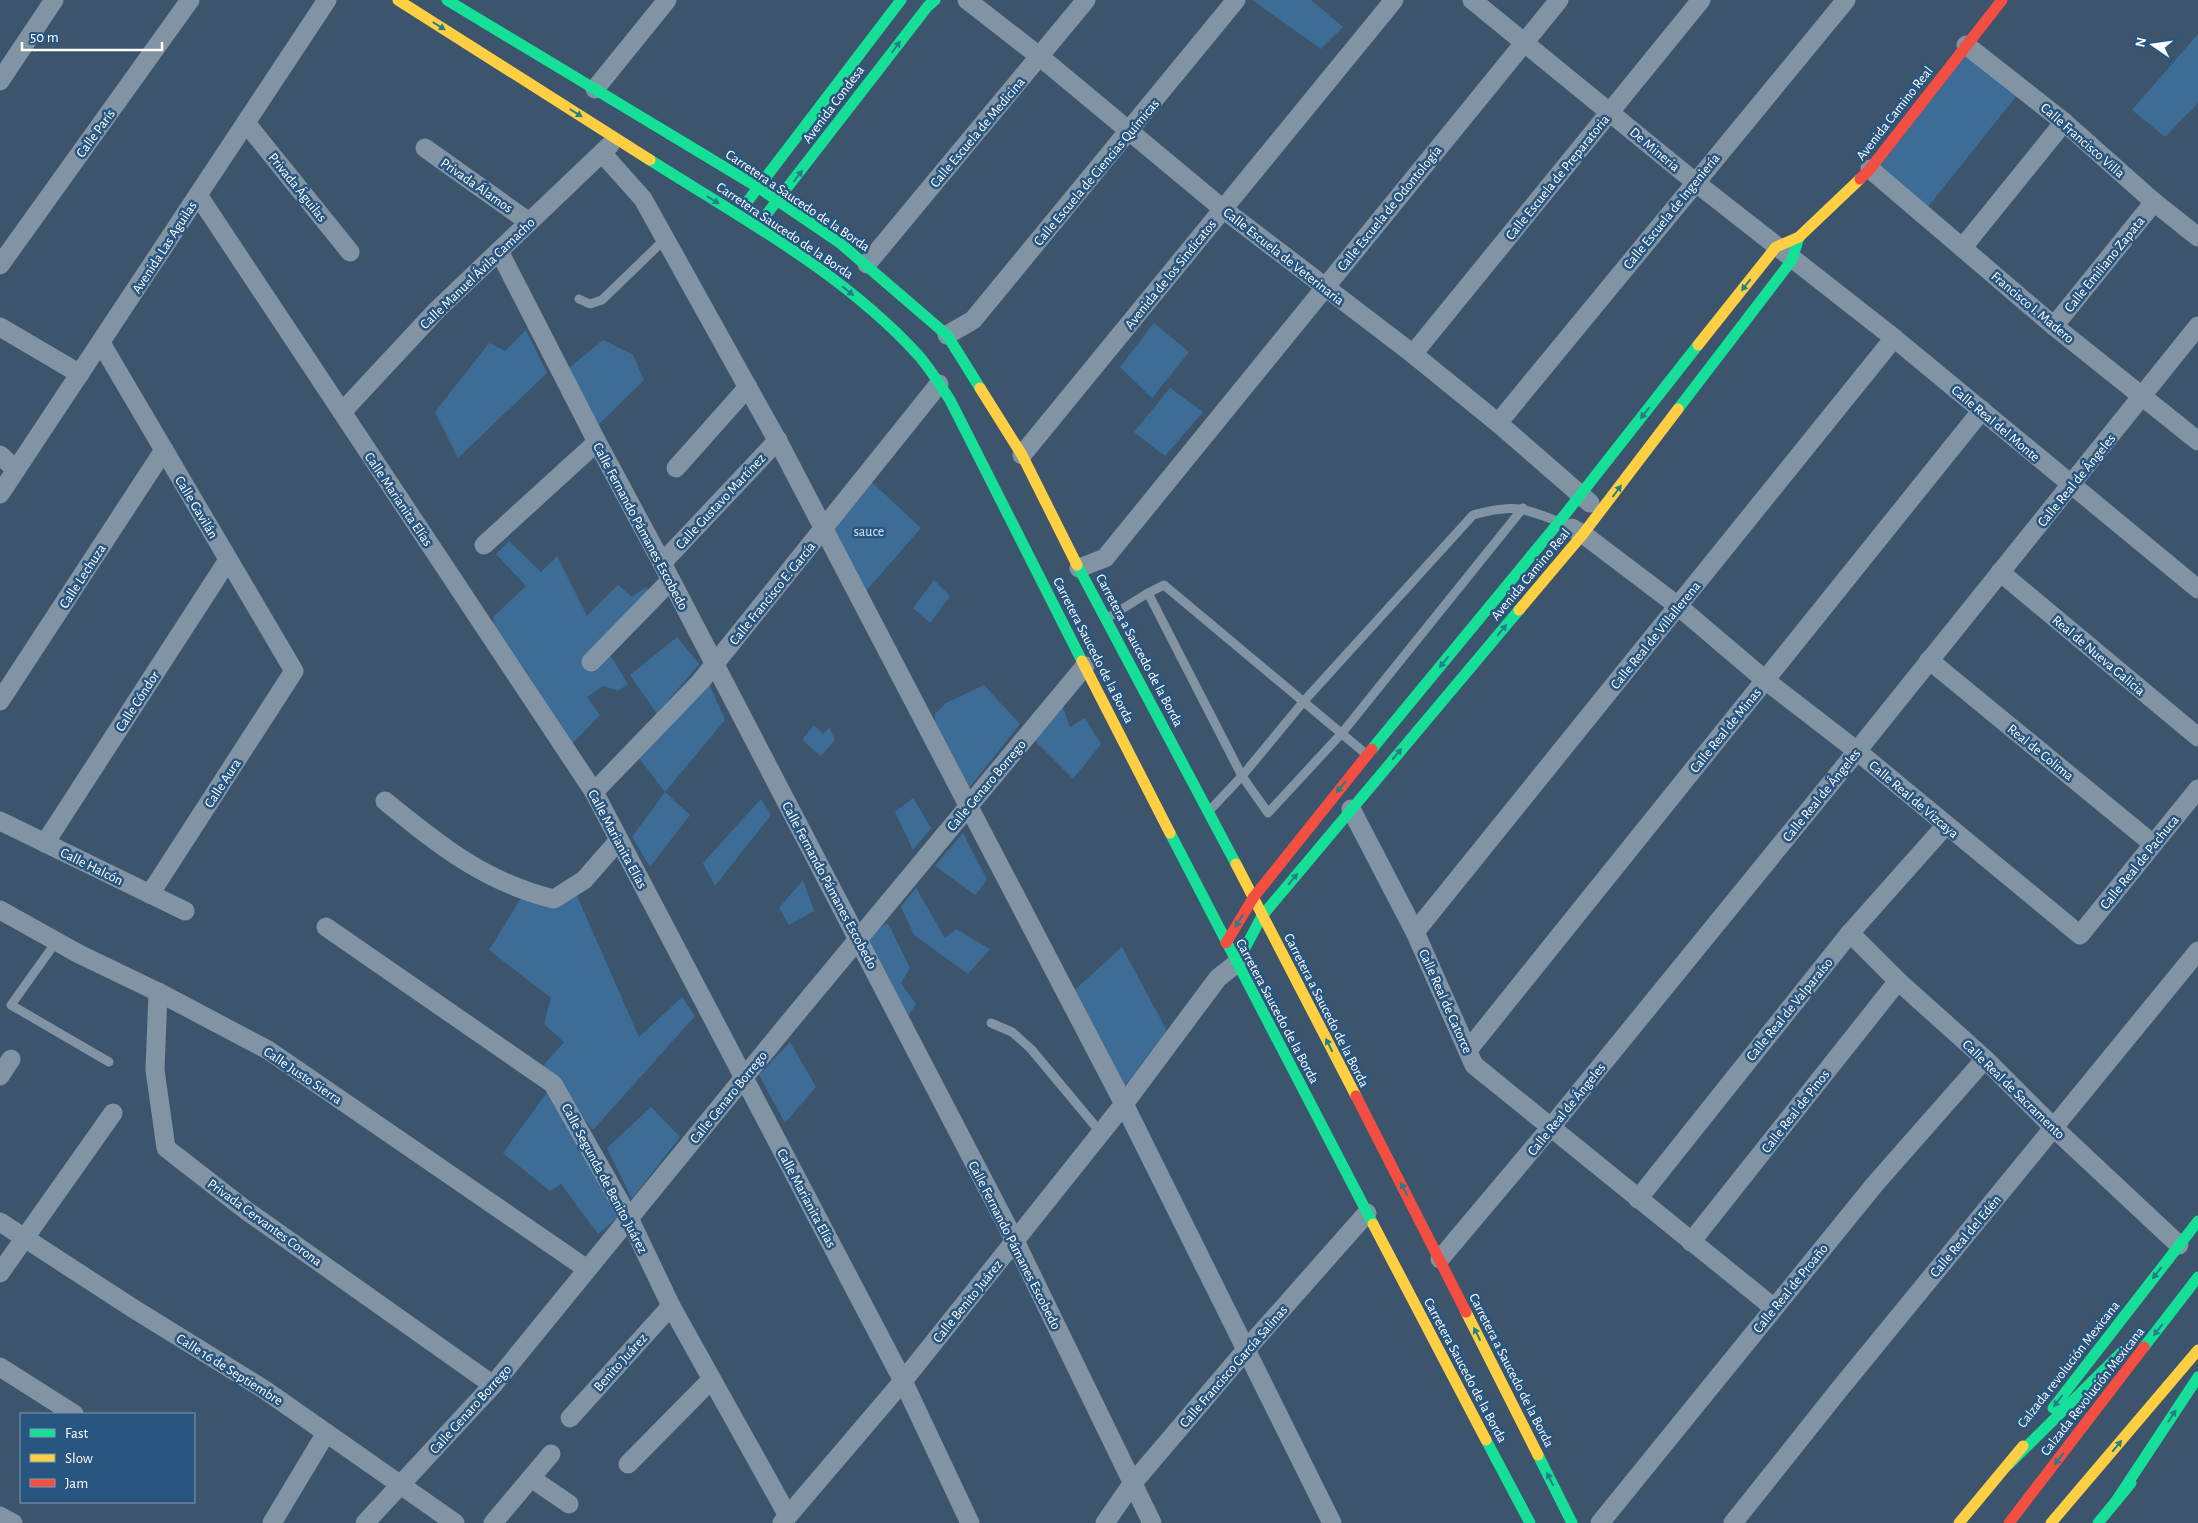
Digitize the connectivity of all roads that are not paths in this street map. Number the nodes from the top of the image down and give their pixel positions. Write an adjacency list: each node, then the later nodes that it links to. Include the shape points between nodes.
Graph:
1 (54, 0): 22 (street)
2 (190, 0): 50 (street, Calle París)
3 (327, 0): 26 (street, Avenida Las Aguilas)
4 (398, 0): 28 (street, Carretera Saucedo de la Borda, one-way to 28)
5 (446, 0): 23 (street, Carretera a Saucedo de la Borda)
6 (667, 0): 23 (street)
7 (967, 0): 21 (street, Calle Escuela de Veterinaria)
8 (1086, 0): 21 (street, Calle Escuela de Medicina)
9 (1236, 0): 27 (street, Calle Escuela de Ciencias Químicas)
10 (1394, 0): 37 (street, Avenida de los Sindicatos)
11 (1472, 0): 19 (street, De Mineria)
12 (1559, 0): 19 (street, Calle Escuela de Odontología)
13 (1702, 0): 24 (street, Calle Escuela de Preparatoria)
14 (1846, 0): 32 (street, Calle Escuela de Ingeniería)
15 (896, 2): 18 (street); 33 (street, Avenida Condesa)
16 (928, 2): 18 (street, Avenida Condesa)
17 (1994, 3): 20 (street, Avenida Camino Real)
18 (915, 22): 35 (street, Avenida Condesa, one-way to 18)
19 (1524, 43): 24 (street, De Mineria); 51 (street, Calle Escuela de Odontología)
20 (1966, 45): 25 (street, Calle Francisco Villa); 31 (street, Avenida Camino Real)
21 (1040, 56): 27 (street, Calle Escuela de Veterinaria); 49 (street, Calle Escuela de Medicina)
22 (0, 80)
23 (595, 89): 33 (street, Carretera a Saucedo de la Borda)
24 (1610, 112): 32 (street, De Mineria); 59 (street, Calle Escuela de Preparatoria)
25 (2064, 122): 36 (street, Calle Francisco Villa); 45 (street)
26 (246, 123): 34 (street, Avenida Las Aguilas); 47 (street, Privada Águilas)
27 (1130, 132): 37 (street, Calle Escuela de Veterinaria); 56 (street, Calle Escuela de Ciencias Químicas, via 973,320)
28 (615, 138): 30 (street, Calle Manuel Ávila Camacho); 38 (street, Carretera Saucedo de la Borda, one-way to 38)
29 (425, 148): 39 (street, Privada Álamos)
30 (602, 154): 39 (street, Calle Manuel Ávila Camacho); 43 (street, via 643,199)
31 (1870, 169): 41 (street, Avenida Camino Real); 45 (street, Francisco I. Madero)
32 (1694, 182): 44 (street, De Mineria); 66 (street, Calle Escuela de Ingeniería)
33 (758, 188): 35 (street, Carretera a Saucedo de la Borda); 38 (street, Avenida Condesa)
34 (198, 195): 58 (street, Avenida Las Aguilas); 65 (street, Calle Marianita Elías)
35 (777, 202): 40 (street, Avenida Condesa); 49 (street, Carretera a Saucedo de la Borda)
36 (2154, 202): 42 (street, Calle Francisco Villa); 53 (street, Calle Emiliano Zapata)
37 (1223, 209): 51 (street, Calle Escuela de Veterinaria); 72 (street, Avenida de los Sindicatos)
38 (737, 215): 40 (street, Carretera Saucedo de la Borda)
39 (529, 222): 46 (street, Calle Manuel Ávila Camacho)
40 (756, 227): 61 (street, Carretera Saucedo de la Borda, one-way to 61, via 861,302 920,357)
41 (1799, 237): 44 (street, Avenida Camino Real); 48 (street, Avenida Camino Real)
42 (2198, 237)
43 (666, 238): 52 (lane, via 602,300 590,304); 62 (street)
44 (1776, 247): 48 (street, De Mineria); 77 (street, Avenida Camino Real, one-way to 77)
45 (1963, 247): 53 (street, Francisco I. Madero)
46 (499, 251): 65 (street, Calle Manuel Ávila Camacho, via 437,310); 69 (street, Calle Fernando Pámanes Escobedo)
47 (350, 252)
48 (1792, 260): 57 (street, Calle Real del Monte); 79 (street, Avenida Camino Real, one-way to 48)
49 (867, 264): 56 (street, Carretera a Saucedo de la Borda)
50 (0, 265)
51 (1324, 287): 59 (street, Calle Escuela de Veterinaria); 86 (street, Calle Escuela de Odontología, via 1104,558)
52 (580, 299)
53 (2054, 326): 63 (street, Francisco I. Madero)
54 (2198, 326): 63 (street, Calle Real de Ángeles)
55 (0, 327): 60 (street)
56 (947, 335): 72 (street, Carretera a Saucedo de la Borda)
57 (1894, 338): 64 (street, Calle Real del Monte); 91 (street, Calle Real de Villallerena)
58 (100, 343): 60 (street, Avenida Las Aguilas); 70 (street, Calle Gavilán)
59 (1413, 354): 66 (street, Calle Escuela de Veterinaria)
60 (80, 374): 74 (street, Avenida Las Aguilas)
61 (939, 384): 81 (street, Calle Francisco E. García); 96 (street, Carretera Saucedo de la Borda)
62 (748, 387): 67 (street); 73 (street)
63 (2143, 396): 68 (street, Francisco I. Madero); 75 (street, Calle Real de Ángeles)
64 (1982, 410): 75 (street, Calle Real del Monte); 98 (street, Calle Real de Minas)
65 (342, 412): 107 (street, Calle Marianita Elías)
66 (1498, 423): 77 (street, Calle Escuela de Veterinaria)
67 (778, 440): 81 (street); 85 (street, Calle Gustavo Martínez)
68 (2198, 441)
69 (596, 442): 83 (street); 85 (street, Calle Fernando Pámanes Escobedo)
70 (164, 450): 84 (street, Calle Gavilán); 99 (street, Calle Lechuza)
71 (0, 455): 74 (street)
72 (1022, 455): 86 (street, Carretera a Saucedo de la Borda)
73 (676, 468)
74 (16, 470): 76 (street, Avenida Las Aguilas)
75 (2071, 486): 87 (street, Calle Real de Ángeles); 89 (street, Calle Real del Monte)
76 (0, 494)
77 (1580, 495): 79 (street, Calle Escuela de Veterinaria); 80 (street, Avenida Camino Real)
78 (1523, 508): 80 (lane); 100 (lane, via 1498,508 1473,514); 101 (lane)
79 (1600, 513): 82 (street, Avenida Camino Real)
80 (1559, 522): 82 (street, Calle Real de Vizcaya); 104 (street, Avenida Camino Real, one-way to 104)
81 (824, 528): 95 (street, Calle Francisco E. García); 109 (street)
82 (1583, 534): 91 (street, Calle Real de Vizcaya); 104 (street, Avenida Camino Real, one-way to 82)
83 (484, 545)
84 (228, 560): 97 (street, Calle Gavilán); 115 (street, Calle Cóndor)
85 (662, 563): 88 (street, Calle Fernando Pámanes Escobedo)
86 (1079, 568): 92 (street, Carretera a Saucedo de la Borda)
87 (2000, 572): 93 (street, Calle Real de Ángeles); 102 (street, Real de Nueva Galicia)
88 (671, 580): 94 (street); 95 (street, Calle Fernando Pámanes Escobedo)
89 (2198, 589)
90 (1148, 593): 92 (lane); 100 (lane, via 1164,585); 105 (lane)
91 (1678, 606): 98 (street, Calle Real de Vizcaya); 123 (street, Calle Real de Villallerena)
92 (1107, 618): 111 (street, Carretera a Saucedo de la Borda)
93 (1929, 660): 103 (street, Calle Real de Ángeles); 116 (street, Real de Colima)
94 (592, 662)
95 (714, 664): 107 (street, Calle Francisco E. García); 126 (street, Calle Fernando Pámanes Escobedo)
96 (1085, 666): 109 (street, Calle Genaro Borrego); 128 (street, Carretera Saucedo de la Borda)
97 (294, 671): 117 (street, Calle Aura)
98 (1765, 680): 103 (street, Calle Real de Vizcaya); 135 (street, Calle Real de Minas)
99 (0, 701)
100 (1304, 701): 101 (lane); 105 (lane)
101 (1342, 733): 104 (lane); 105 (lane, via 1268,813)
102 (2198, 737)
103 (1857, 752): 113 (street, Calle Real de Vizcaya); 143 (street, Calle Real de Ángeles)
104 (1376, 762): 110 (street, Avenida Camino Real); 118 (street, Avenida Camino Real, one-way to 118, via 1328,802)
105 (1242, 776): 111 (lane)
106 (2198, 789): 116 (street, Calle Real de Pachuca)
107 (594, 792): 114 (street, Calle Marianita Elías)
108 (385, 802): 114 (street, via 444,849 485,873 525,892 554,899 584,880)
109 (968, 806): 126 (street, Calle Genaro Borrego); 141 (street)
110 (1352, 808): 121 (street, Avenida Camino Real, one-way to 110); 123 (street, Calle Real de Catorce)
111 (1209, 811): 118 (street, Carretera a Saucedo de la Borda)
112 (0, 821): 115 (street, Calle Halcón)
113 (1946, 825): 124 (street, Calle Real de Valparaíso); 125 (street, Calle Real de Vizcaya)
114 (619, 840): 140 (street, Calle Marianita Elías)
115 (45, 843): 117 (street, Calle Halcón)
116 (2153, 844): 125 (street, Calle Real de Pachuca)
117 (150, 894): 120 (street, Calle Halcón)
118 (1252, 898): 121 (street, Carretera a Saucedo de la Borda); 128 (street, Avenida Camino Real, one-way to 128)
119 (0, 910): 127 (street, Calle Justo Sierra)
120 (185, 911)
121 (1262, 916): 130 (street, Avenida Camino Real); 155 (street, Carretera a Saucedo de la Borda, one-way to 121)
122 (326, 927): 148 (street, Calle Segunda de Benito Juárez, via 553,1084)
123 (1415, 932): 135 (street, Calle Real de Catorce)
124 (1850, 933): 132 (street, Calle Real de Sacramento); 146 (street, Calle Real de Valparaíso)
125 (2080, 935)
126 (858, 939): 140 (street, Calle Genaro Borrego); 152 (street, Calle Fernando Pámanes Escobedo)
127 (56, 942): 133 (street, Calle Justo Sierra); 138 (lane, via 11,1006)
128 (1226, 943): 130 (street, Carretera Saucedo de la Borda); 131 (street, Calle Benito Juárez)
129 (2198, 951): 144 (street, Calle Real del Edén)
130 (1237, 963): 131 (street, Calle Benito Juárez); 147 (street, Carretera Saucedo de la Borda)
131 (1218, 978): 141 (street, Calle Benito Juárez)
132 (1898, 981): 137 (street, Calle Real de Sacramento); 153 (street, Calle Real de Pinos)
133 (158, 992): 156 (street, Calle Justo Sierra, via 268,1050); 167 (street, Privada Cervantes Corona, via 155,1070 166,1148 247,1211)
134 (991, 1023): 145 (lane, via 1012,1032 1031,1049)
135 (1468, 1050): 143 (street, Calle Real de Catorce, via 1474,1065)
136 (11, 1059): 139 (street)
137 (1985, 1059): 144 (street, Calle Real de Sacramento); 160 (street, Calle Real de Proaño)
138 (109, 1062)
139 (0, 1076)
140 (744, 1078): 148 (street, Calle Genaro Borrego); 166 (street, Calle Marianita Elías)
141 (1124, 1104): 145 (street, Calle Benito Juárez); 162 (street)
142 (113, 1113): 151 (street)
143 (1551, 1127): 146 (street, Calle Real de Catorce); 155 (street, Calle Real de Ángeles)
144 (2054, 1128): 154 (street, Calle Real de Sacramento); 194 (street, Calle Real del Edén)
145 (1101, 1133): 152 (street, Calle Benito Juárez)
146 (1638, 1199): 153 (street, Calle Real de Catorce)
147 (1367, 1213): 162 (street, Calle Francisco García Salinas); 182 (street, Carretera Saucedo de la Borda)
148 (629, 1218): 156 (street, Calle Genaro Borrego); 159 (street, Calle Segunda de Benito Juárez)
149 (2198, 1221): 154 (street, Calzada revolución Mexicana)
150 (0, 1222): 151 (street, Calle 16 de Septiembre)
151 (24, 1237): 157 (street); 171 (street, Calle 16 de Septiembre, via 265,1390)
152 (1015, 1241): 166 (street, Calle Benito Juárez); 176 (street, Calle Fernando Pámanes Escobedo)
153 (1691, 1242): 160 (street, Calle Real de Catorce)
154 (2179, 1245): 174 (street, Calzada revolución Mexicana, one-way to 174)
155 (1440, 1259): 192 (street, Carretera a Saucedo de la Borda, one-way to 155)
156 (588, 1269): 167 (street, Calle Genaro Borrego)
157 (0, 1273)
158 (2198, 1275): 174 (street); 196 (street, Calzada Revolución Mexicana, one-way to 196)
159 (671, 1306): 165 (street, Calle Segunda de Benito Juárez); 170 (street, Benito Juárez)
160 (1774, 1308): 193 (street, Calle Real de Proaño)
161 (2198, 1350): 197 (street, one-way to 161)
162 (1246, 1351): 176 (street, Calle Francisco García Salinas); 191 (street)
163 (0, 1367): 168 (street)
164 (2198, 1377): 178 (street, one-way to 164)
165 (711, 1380): 173 (street); 181 (street, Calle Segunda de Benito Juárez)
166 (903, 1381): 181 (street, Calle Benito Juárez); 188 (street, Calle Marianita Elías)
167 (493, 1385): 177 (street, Calle Genaro Borrego)
168 (72, 1413)
169 (2186, 1417): 178 (street)
170 (570, 1418)
171 (326, 1433): 177 (street, Calle 16 de Septiembre); 184 (street)
172 (551, 1454): 175 (street)
173 (628, 1464)
174 (2010, 1464): 195 (street, Calzada revolución Mexicana)
175 (531, 1478): 179 (street); 187 (street)
176 (1132, 1484): 189 (street, Calle Francisco García Salinas); 190 (street, Calle Fernando Pámanes Escobedo)
177 (400, 1485): 185 (street, Calle Genaro Borrego); 186 (street, Calle 16 de Septiembre)
178 (2116, 1501): 198 (street)
179 (569, 1504)
180 (0, 1516): 183 (street)
181 (785, 1519)
182 (1522, 1519)
183 (12, 1523)
184 (272, 1523)
185 (365, 1523)
186 (455, 1523)
187 (493, 1523)
188 (970, 1523)
189 (1105, 1523)
190 (1152, 1523)
191 (1332, 1523)
192 (1572, 1523)
193 (1600, 1523)
194 (1733, 1523)
195 (1959, 1523)
196 (2009, 1523)
197 (2051, 1523)
198 (2098, 1523)

